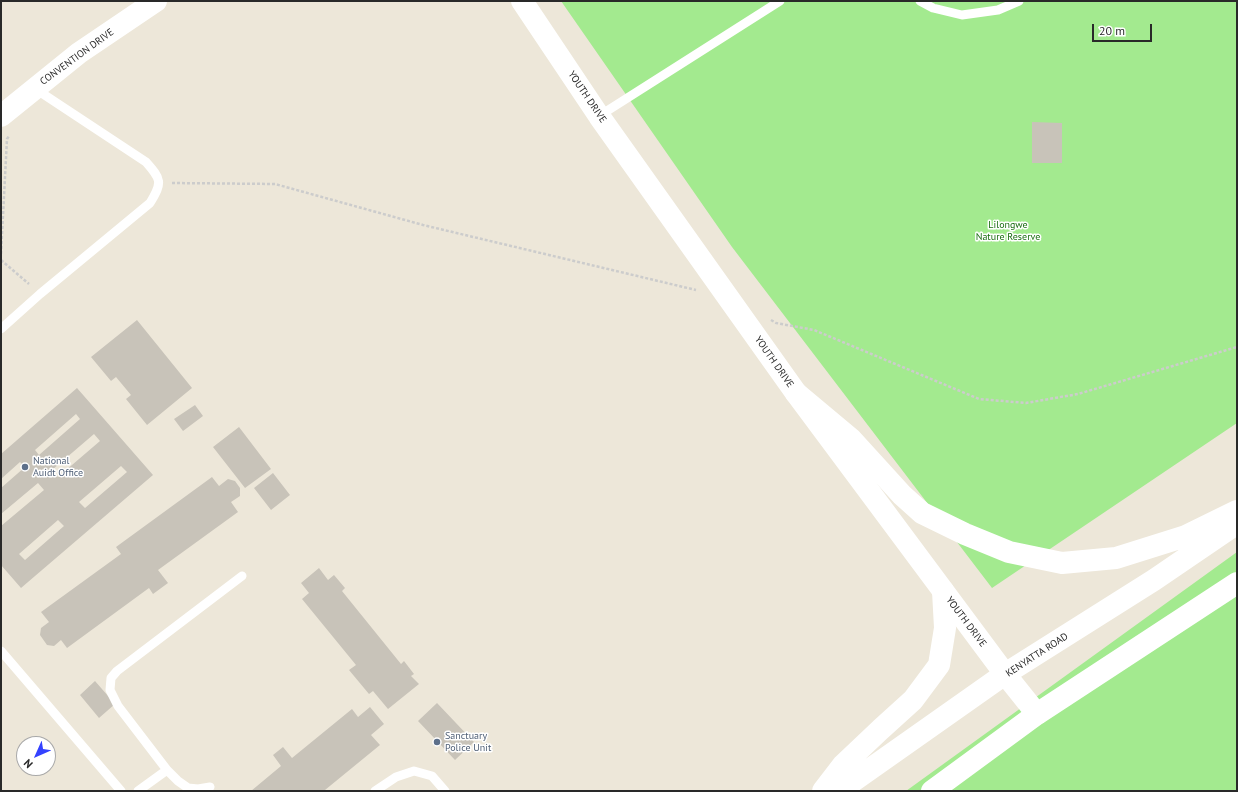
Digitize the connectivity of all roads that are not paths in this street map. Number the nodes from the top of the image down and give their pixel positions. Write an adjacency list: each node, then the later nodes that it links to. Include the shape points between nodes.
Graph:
1 (156, 1): 6 (main road, CONVENTION DRIVE, via 79,53)
2 (522, 1): 7 (main road, YOUTH DRIVE)
3 (780, 1): 7 (lane)
4 (920, 1): 5 (lane, via 932,8 962,15 998,10)
5 (1019, 1)
6 (34, 88): 8 (main road, CONVENTION DRIVE); 9 (lane, via 146,162 160,182 150,203)
7 (599, 116): 10 (main road, YOUTH DRIVE)
8 (6, 124)
9 (1, 328)
10 (796, 393): 11 (main road, via 851,439 902,495 922,512 965,534 1009,552 1062,563 1116,558 1186,536); 15 (main road, YOUTH DRIVE)
11 (1237, 511)
12 (1237, 523): 17 (main road, KENYATTA ROAD, via 1154,580)
13 (242, 576): 19 (lane, via 111,678 110,690 118,706)
14 (1237, 583): 18 (main road)
15 (943, 591): 17 (main road, YOUTH DRIVE); 26 (main road, via 945,628 939,665 913,700 843,765)
16 (1, 651): 22 (lane)
17 (1005, 674): 18 (main road, YOUTH DRIVE); 27 (main road, KENYATTA ROAD)
18 (1037, 714): 21 (main road)
19 (167, 770): 20 (lane, via 188,788); 23 (lane)
20 (210, 787)
21 (937, 790)
22 (121, 791)
23 (138, 791)
24 (375, 791): 25 (lane, via 396,777 414,771 432,776)
25 (445, 791)
26 (823, 791)
27 (839, 791)

